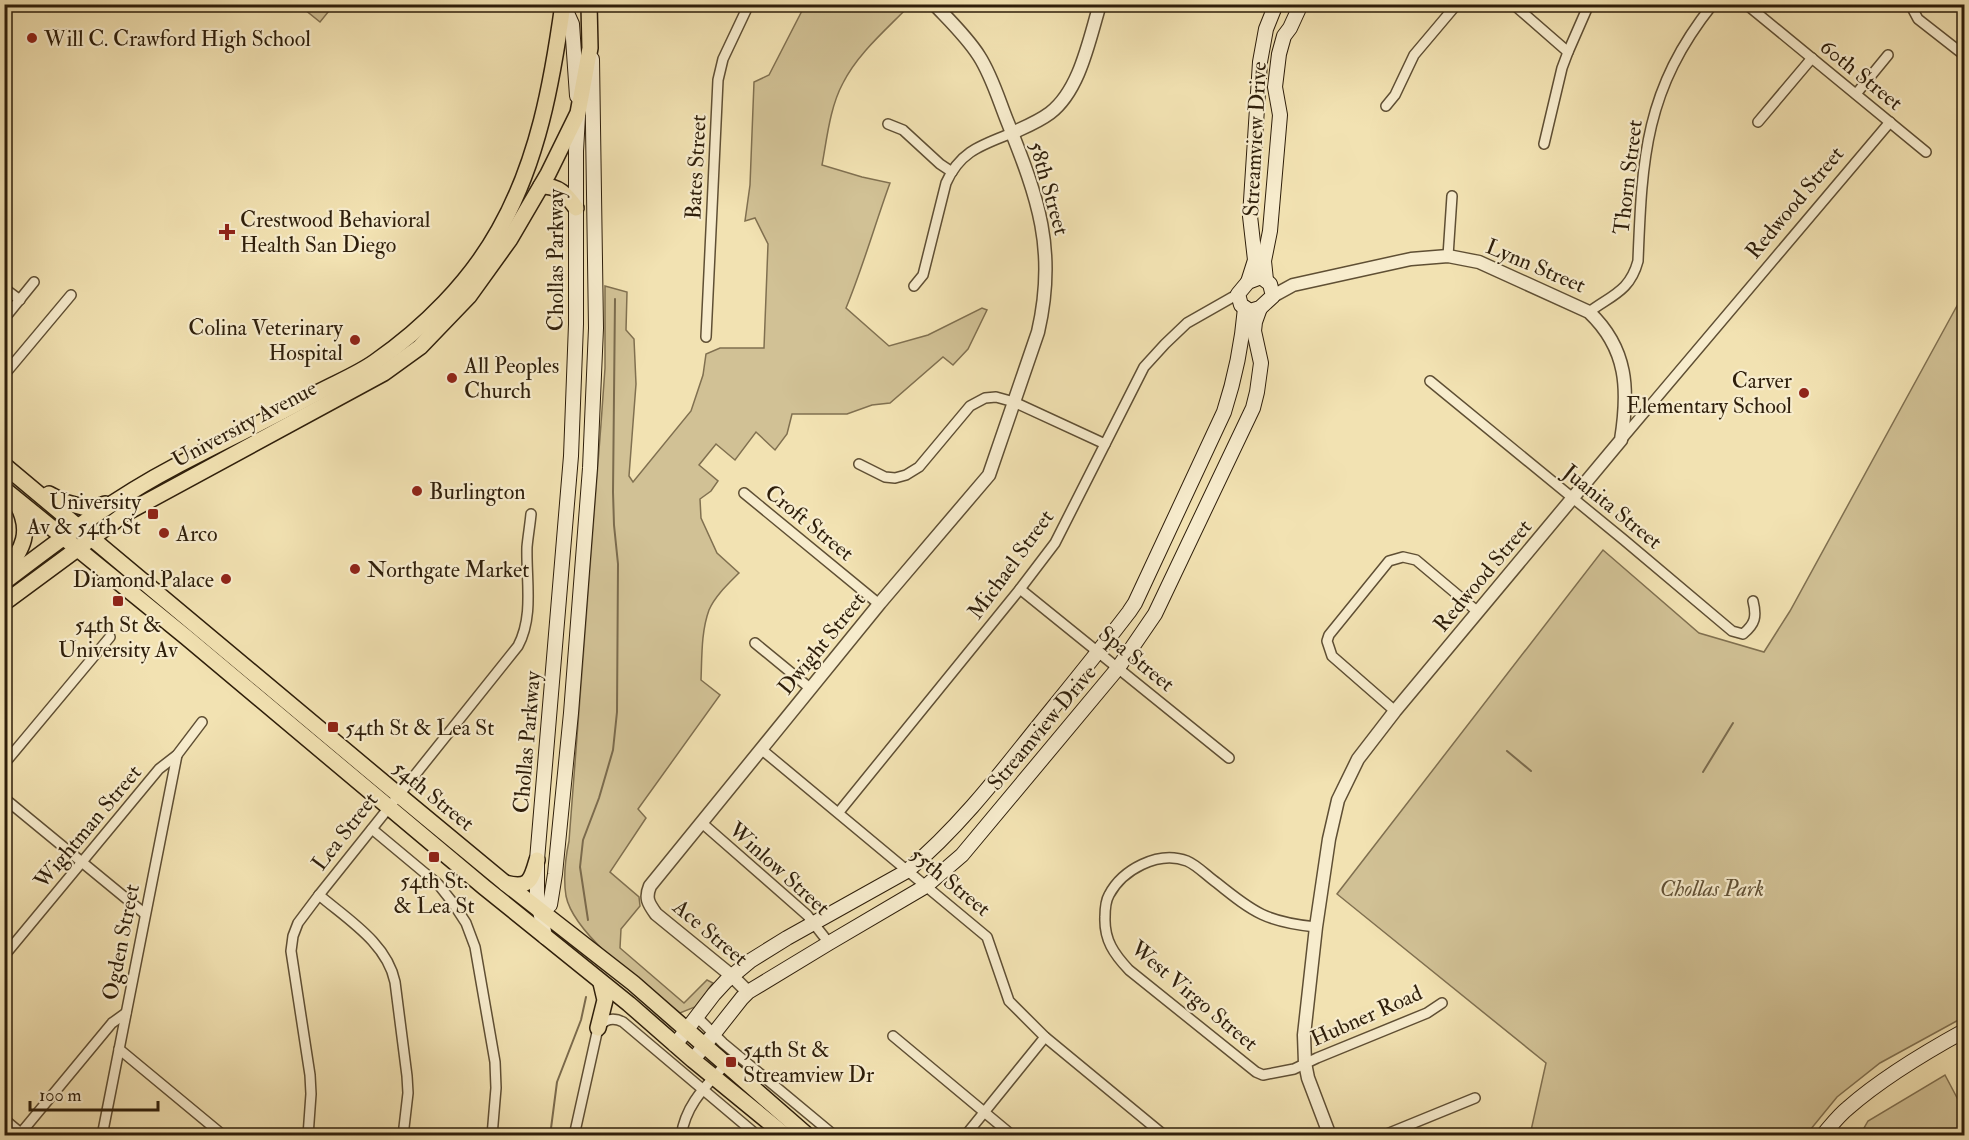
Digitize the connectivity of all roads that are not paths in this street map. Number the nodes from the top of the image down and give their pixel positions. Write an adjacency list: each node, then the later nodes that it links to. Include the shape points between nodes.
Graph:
1 (563, 4): 21 (main road, Chollas Parkway, via 572,24); 56 (main road, University Avenue, via 556,56 534,150 498,231 460,285 422,324 374,363)
2 (589, 4): 14 (main road, University Avenue)
3 (749, 4): 44 (street, Bates Street, via 723,59 718,80)
4 (934, 4): 25 (street, 58th Street, via 979,56)
5 (1100, 4): 25 (street, via 1076,80 1067,94 1049,114)
6 (1276, 4): 34 (main road, Streamview Drive, via 1260,62 1250,216 1255,260)
7 (1301, 4): 36 (main road, Streamview Drive, via 1284,36 1275,87 1280,115 1264,261)
8 (1457, 4): 20 (street, via 1414,56)
9 (1512, 4): 15 (street)
10 (1589, 4): 15 (street)
11 (1713, 4): 42 (street, Thorn Street, via 1669,71 1649,130 1636,268 1619,293)
12 (1746, 4): 18 (street, 60th Street)
13 (1910, 4): 16 (street, via 1918,19)
14 (590, 28): 21 (main road, University Avenue); 94 (main road, Chollas Parkway, via 596,328 590,468 572,712 555,874 550,905)
15 (1568, 52): 26 (street)
16 (1965, 54)
17 (1888, 55): 19 (street)
18 (1812, 58): 19 (street, 60th Street); 22 (street)
19 (1856, 94): 23 (street, 60th Street)
20 (1386, 106)
21 (578, 113): 29 (main road, University Avenue); 31 (main road, Chollas Parkway)
22 (1758, 122)
23 (1890, 122): 27 (street, 60th Street); 48 (street, Redwood Street)
24 (888, 124): 28 (street, via 903,130 940,165)
25 (1012, 133): 28 (street, via 973,149); 47 (street, 58th Street, via 1042,223 1047,271 1038,332)
26 (1544, 144)
27 (1926, 152)
28 (952, 171): 35 (street, via 923,275)
29 (541, 186): 31 (main road, via 561,191); 60 (main road, University Avenue, via 490,268 448,320 420,347 384,373 129,512)
30 (1452, 196): 32 (street)
31 (576, 208): 87 (main road, Chollas Parkway, via 571,456)
32 (1448, 256): 36 (street, Lynn Street, via 1411,259 1293,285); 42 (street, Lynn Street, via 1479,262)
33 (34, 282): 39 (street)
34 (1248, 282): 36 (main road, via 1257,278); 40 (main road)
35 (914, 286)
36 (1269, 286): 41 (main road)
37 (4, 288): 39 (street)
38 (71, 295): 45 (street)
39 (20, 300): 43 (street)
40 (1242, 303): 41 (main road, via 1250,311); 49 (street, Michael Street, via 1219,307 1187,323 1152,357 1133,386); 72 (main road, Streamview Drive, via 1244,331 1224,412 1135,603)
41 (1260, 308): 74 (main road, Streamview Drive, via 1254,331 1261,363 1253,408 1155,614)
42 (1589, 312): 48 (street, Lynn Street, via 1604,325 1623,366)
43 (4, 319)
44 (706, 337)
45 (4, 375)
46 (1430, 381): 55 (street, Juanita Street)
47 (1014, 402): 49 (street); 50 (street, via 996,397 970,406 919,467 906,475 885,477); 67 (street, Dwight Street, via 989,475)
48 (1621, 440): 55 (street, Redwood Street)
49 (1106, 444): 64 (street, Michael Street, via 1055,543)
50 (859, 464)
51 (4, 465): 52 (main road, 54th Street)
52 (25, 481): 56 (main road, via 64,502 90,509); 58 (main road, 54th Street)
53 (8, 492): 59 (main road, 54th Street); 62 (main road, via 25,522 25,533 21,552)
54 (744, 493): 67 (street, Croft Street)
55 (1572, 498): 65 (street, Juanita Street, via 1732,632 1743,634 1754,624); 68 (street, Redwood Street)
56 (116, 500): 58 (main road, University Avenue)
57 (531, 514): 83 (street, Lea Street, via 523,636)
58 (80, 527): 59 (main road, University Avenue); 60 (main road, 54th Street)
59 (63, 538): 61 (main road, 54th Street); 63 (main road, University Avenue)
60 (92, 538): 61 (main road, University Avenue); 73 (main road, 54th Street)
61 (76, 549): 66 (main road, University Avenue); 71 (main road, 54th Street)
62 (4, 574)
63 (4, 582)
64 (1020, 589): 72 (street, Spa Street); 84 (street, Michael Street)
65 (1753, 601)
66 (4, 603)
67 (879, 604): 75 (street, Dwight Street)
68 (1478, 612): 76 (street, Redwood Street); 76 (street, via 1416,560 1403,557 1389,561 1327,641 1332,656)
69 (110, 637): 81 (street)
70 (755, 643): 75 (street)
71 (202, 651): 73 (main road, via 225,660); 83 (main road, 54th Street)
72 (1098, 651): 74 (street, Spa Street); 89 (main road, Streamview Drive, via 949,833)
73 (234, 658): 83 (main road, 54th Street)
74 (1118, 668): 80 (street, Spa Street); 91 (main road, Streamview Drive, via 962,855)
75 (811, 688): 78 (street, Dwight Street)
76 (1395, 711): 97 (street, Redwood Street, via 1358,759 1338,800)
77 (202, 722): 79 (street, Wightman Street)
78 (761, 749): 84 (street, 55th Street); 85 (street, Dwight Street)
79 (177, 755): 88 (street, Wightman Street, via 159,769); 95 (street, Ogden Street)
80 (1229, 758)
81 (4, 764)
82 (4, 798): 88 (street)
83 (394, 801): 86 (street, Lea Street); 90 (main road, 54th Street); 98 (main road, 54th Street)
84 (839, 812): 89 (street, 55th Street)
85 (702, 824): 93 (street, Dwight Street, via 650,886); 96 (street, Winlow Street)
86 (372, 829): 92 (street, Lea Street); 128 (street, via 438,884 466,923 475,947 495,1062)
87 (537, 860): 90 (main road, via 524,884); 94 (main road, Chollas Parkway)
88 (82, 862): 95 (street); 100 (street, Wightman Street)
89 (907, 871): 91 (street, 55th Street); 96 (main road, Streamview Drive)
90 (505, 883): 94 (main road, 54th Street)
91 (926, 886): 99 (main road, Streamview Drive); 112 (street, 55th Street, via 987,936 1009,1001)
92 (319, 895): 126 (street, Lea Street, via 298,923 291,951 310,1075); 127 (street, via 378,947 392,969 407,1076)
93 (647, 902): 101 (street, Ace Street, via 656,914)
94 (540, 911): 98 (main road, Chollas Parkway); 108 (main road, 54th Street)
95 (145, 914): 105 (street, Ogden Street)
96 (814, 923): 99 (street, Winlow Street); 101 (main road, Streamview Drive, via 762,952)
97 (1316, 927): 117 (street, Redwood Street, via 1304,1035); 117 (street, West Virgo Street, via 1263,916 1188,861 1172,858 1134,868 1107,896 1105,907 1107,941 1116,956 1256,1072 1263,1075)
98 (545, 937): 102 (main road, 54th Street)
99 (829, 943): 103 (main road, Streamview Drive)
100 (4, 956)
101 (732, 976): 103 (street, Ace Street); 106 (main road, Streamview Drive)
102 (601, 983): 107 (main road, via 605,1000); 113 (main road, 54th Street)
103 (748, 992): 110 (main road, Streamview Drive)
104 (1442, 1003): 117 (street, Hubner Road, via 1427,1013)
105 (126, 1012): 115 (street, Ogden Street); 123 (street, via 112,1023)
106 (697, 1017): 108 (main road, Streamview Drive); 110 (street)
107 (598, 1028): 119 (street, via 611,1019 623,1022); 129 (street)
108 (686, 1030): 113 (main road, Streamview Drive); 114 (main road, 54th Street)
109 (1965, 1031): 140 (main road, via 1879,1084 1847,1109)
110 (714, 1032): 114 (main road, Streamview Drive); 134 (street)
111 (892, 1036): 121 (street)
112 (1045, 1037): 121 (street); 137 (street, 55th Street)
113 (675, 1045): 116 (main road, 54th Street)
114 (703, 1045): 116 (main road, Streamview Drive); 118 (main road, 54th Street)
115 (119, 1049): 124 (street, Ogden Street); 125 (street)
116 (693, 1060): 119 (main road, 54th Street)
117 (1305, 1063): 138 (street, Redwood Street)
118 (726, 1064): 119 (street); 133 (main road, 54th Street)
119 (709, 1083): 130 (street, via 687,1112); 131 (street); 132 (main road, 54th Street)
120 (1475, 1098): 139 (street)
121 (985, 1112): 135 (street); 136 (street)
122 (4, 1121): 123 (street)
123 (21, 1135)
124 (102, 1136)
125 (224, 1136)
126 (308, 1136)
127 (404, 1136)
128 (492, 1136)
129 (574, 1136)
130 (681, 1136)
131 (758, 1136)
132 (786, 1136)
133 (808, 1136)
134 (835, 1136)
135 (965, 1136)
136 (1013, 1136)
137 (1165, 1136)
138 (1330, 1136)
139 (1382, 1136)
140 (1822, 1136)

